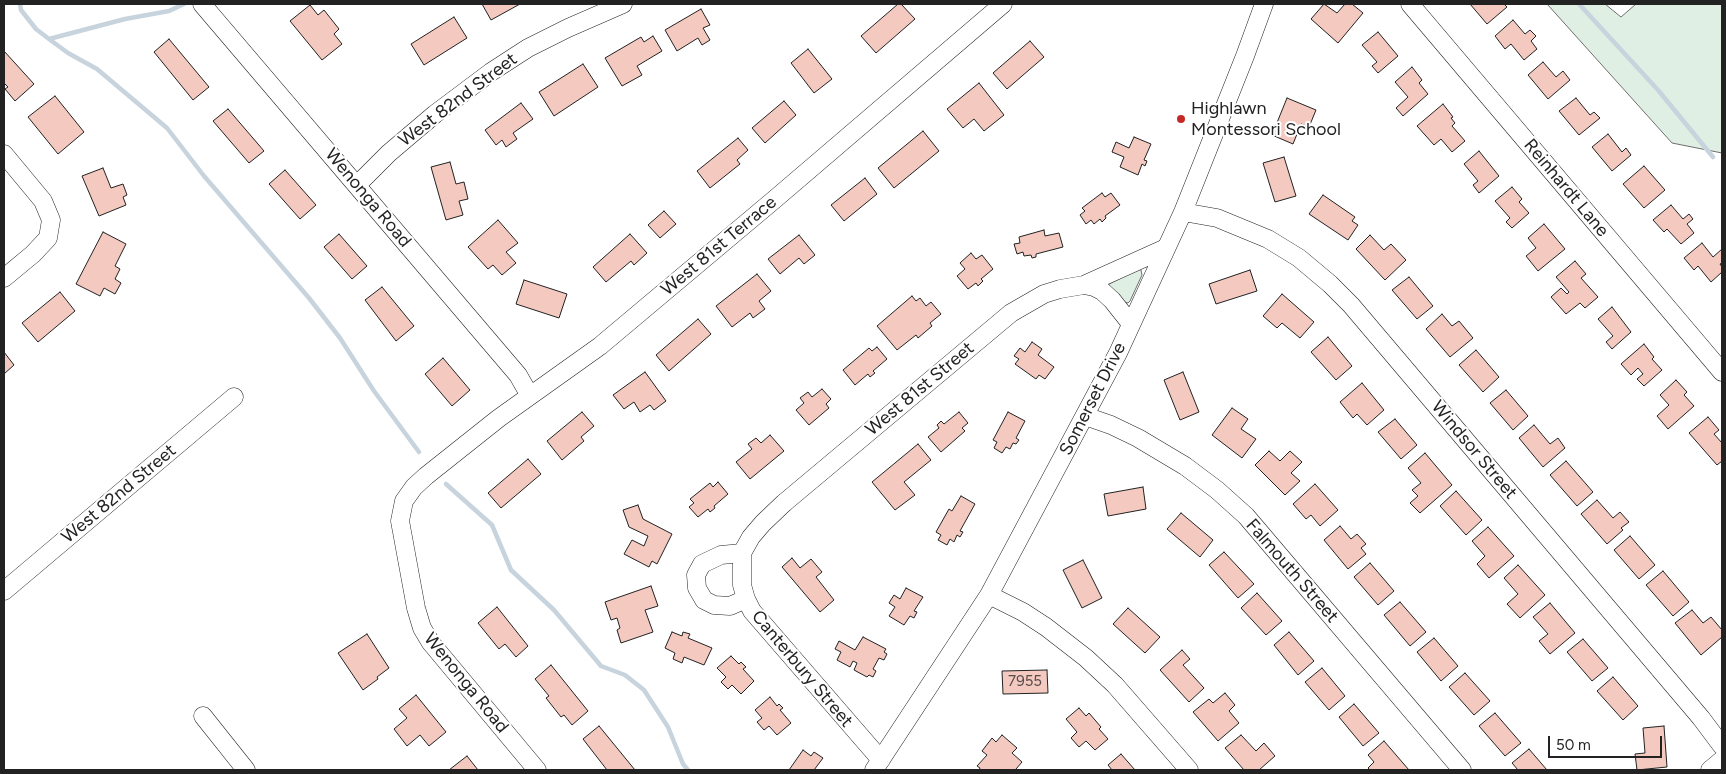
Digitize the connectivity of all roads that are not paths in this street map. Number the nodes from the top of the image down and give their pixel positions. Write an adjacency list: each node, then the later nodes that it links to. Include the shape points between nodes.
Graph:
1 (203, 4): 7 (street, Wenonga Road)
2 (623, 4): 7 (street, West 82nd Street, via 528,48 490,72 429,119)
3 (1003, 4): 14 (street, West 81st Terrace, via 600,346)
4 (1264, 4): 8 (street, Somerset Drive)
5 (1410, 4): 13 (street, Reinhardt Lane)
6 (4, 154): 10 (street, via 43,201 51,220 48,238)
7 (357, 185): 14 (street, Wenonga Road, via 518,375)
8 (1183, 212): 9 (street, Somerset Drive); 23 (street, Windsor Street, via 1217,218 1268,240 1299,258 1351,304)
9 (1166, 248): 11 (street, West 81st Street); 12 (street, Somerset Drive)
10 (4, 278)
11 (1084, 285): 12 (street, via 1102,291); 18 (street, West 81st Street, via 1044,294 1011,313 769,517)
12 (1131, 324): 16 (street, Somerset Drive)
13 (1722, 372)
14 (530, 396): 17 (street, West 81st Terrace)
15 (234, 397): 19 (street, West 82nd Street)
16 (1085, 416): 20 (street, Somerset Drive); 29 (street, Falmouth Street, via 1138,438 1218,490 1239,510)
17 (426, 476): 27 (street, Wenonga Road, via 404,501 400,521 422,628)
18 (742, 553): 21 (street, Canterbury Street, via 742,586); 21 (street, via 721,555 702,564 696,575 697,588 704,600 714,605 730,606)
19 (4, 592)
20 (989, 595): 25 (street, Somerset Drive); 28 (street, via 1023,612 1086,658 1115,685)
21 (746, 598): 25 (street, Canterbury Street, via 762,623)
22 (203, 716): 26 (street)
23 (1722, 746)
24 (1722, 760): 30 (street)
25 (878, 765)
26 (246, 770)
27 (537, 770)
28 (1189, 770)
29 (1462, 770)
30 (1710, 770)

